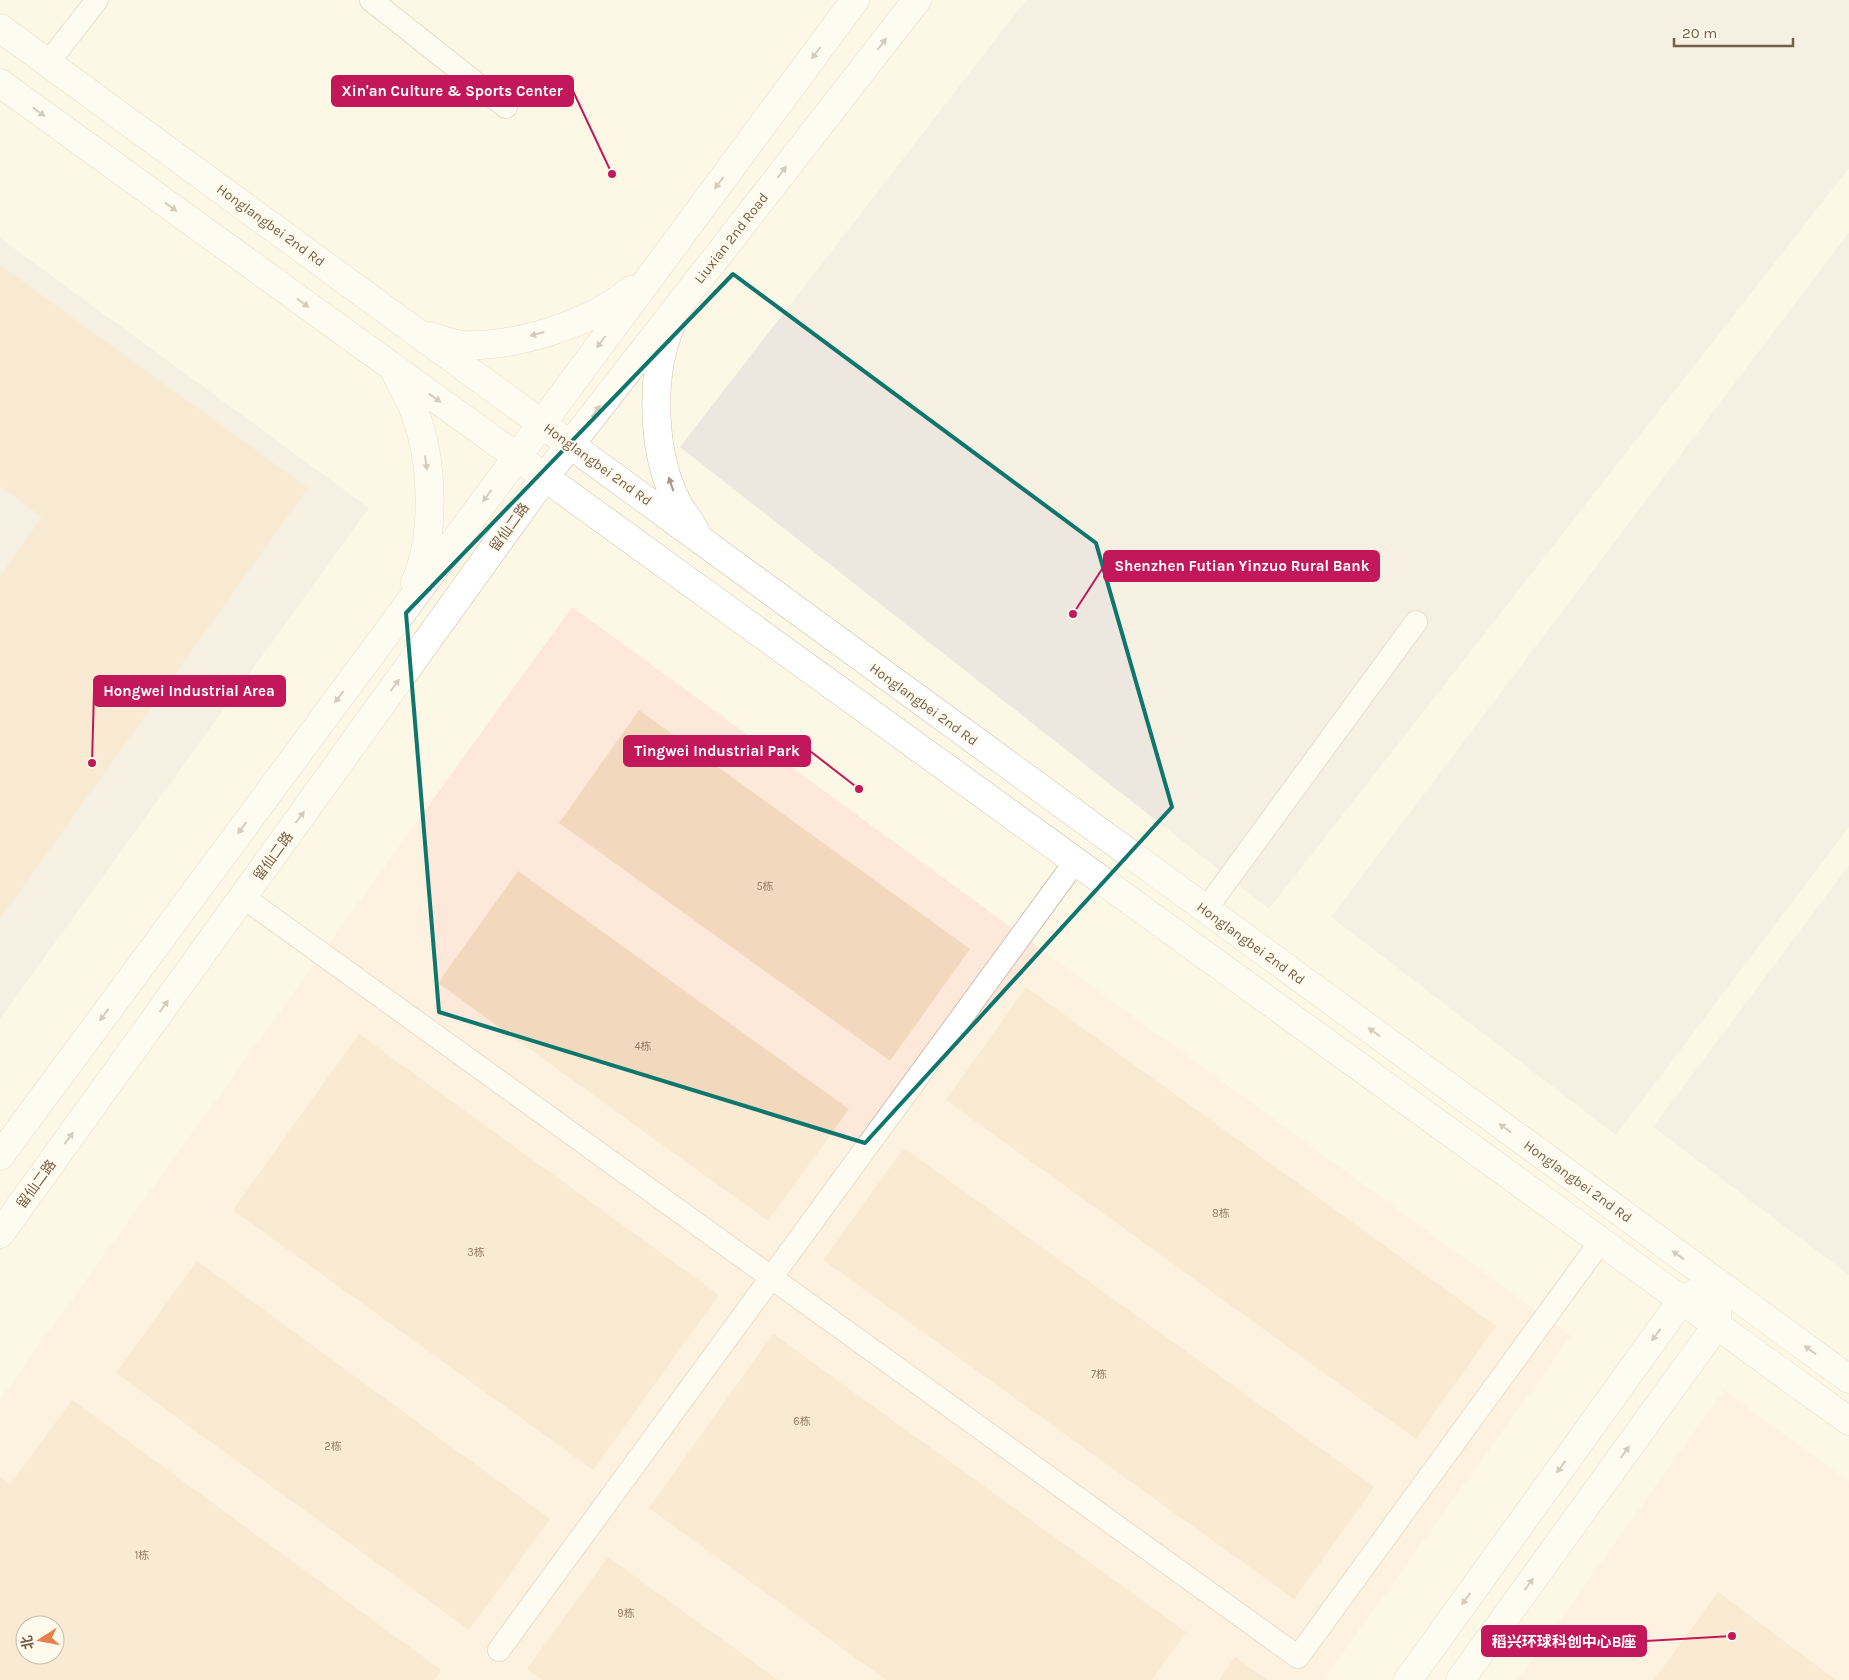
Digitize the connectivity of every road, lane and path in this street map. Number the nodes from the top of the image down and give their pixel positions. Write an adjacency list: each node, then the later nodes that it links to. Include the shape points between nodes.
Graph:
1 (96, 0): 6 (lane)
2 (371, 0): 8 (lane)
3 (856, 0): 9 (main road, one-way to 9)
4 (917, 0): 10 (main road, Liuxian 2nd Road, one-way to 4)
5 (0, 28): 6 (main road, Honglangbei 2nd Rd)
6 (48, 63): 11 (main road, Honglangbei 2nd Rd)
7 (0, 84): 12 (main road, one-way to 12)
8 (506, 107)
9 (655, 269): 11 (main road, one-way to 11, via 618,301 578,321 541,334 502,342 462,345); 13 (main road, one-way to 13)
10 (680, 304): 14 (main road, Liuxian 2nd Road, one-way to 10); 17 (main road, one-way to 10, via 678,502 664,463 657,423 656,386 663,342)
11 (419, 334): 13 (main road, Honglangbei 2nd Rd)
12 (393, 368): 15 (main road, one-way to 15); 18 (main road, one-way to 18, via 416,414 430,490 427,536 420,572)
13 (541, 423): 14 (main road, Honglangbei 2nd Rd); 15 (main road)
14 (570, 444): 16 (main road, Liuxian 2nd Road); 17 (main road, Honglangbei 2nd Rd)
15 (516, 456): 16 (main road); 18 (main road, one-way to 18)
16 (545, 477): 20 (main road); 21 (main road, 留仙二路, one-way to 16)
17 (703, 541): 22 (main road, Honglangbei 2nd Rd)
18 (401, 612): 23 (main road, one-way to 23)
19 (1416, 622): 22 (lane)
20 (1075, 862): 25 (main road); 26 (lane)
21 (243, 897): 24 (main road, 留仙二路, one-way to 21); 26 (lane)
22 (1206, 909): 27 (main road, Honglangbei 2nd Rd, one-way to 22)
23 (0, 1156)
24 (0, 1234)
25 (1601, 1241): 26 (lane, via 1298,1657); 28 (main road)
26 (772, 1277): 32 (lane)
27 (1718, 1284): 28 (main road); 29 (main road); 30 (main road, Honglangbei 2nd Rd, one-way to 27)
28 (1682, 1300): 29 (main road); 33 (main road, one-way to 33)
29 (1717, 1325): 31 (main road); 34 (main road, one-way to 29)
30 (1849, 1379)
31 (1849, 1421)
32 (499, 1650)
33 (1408, 1680)
34 (1460, 1680)

